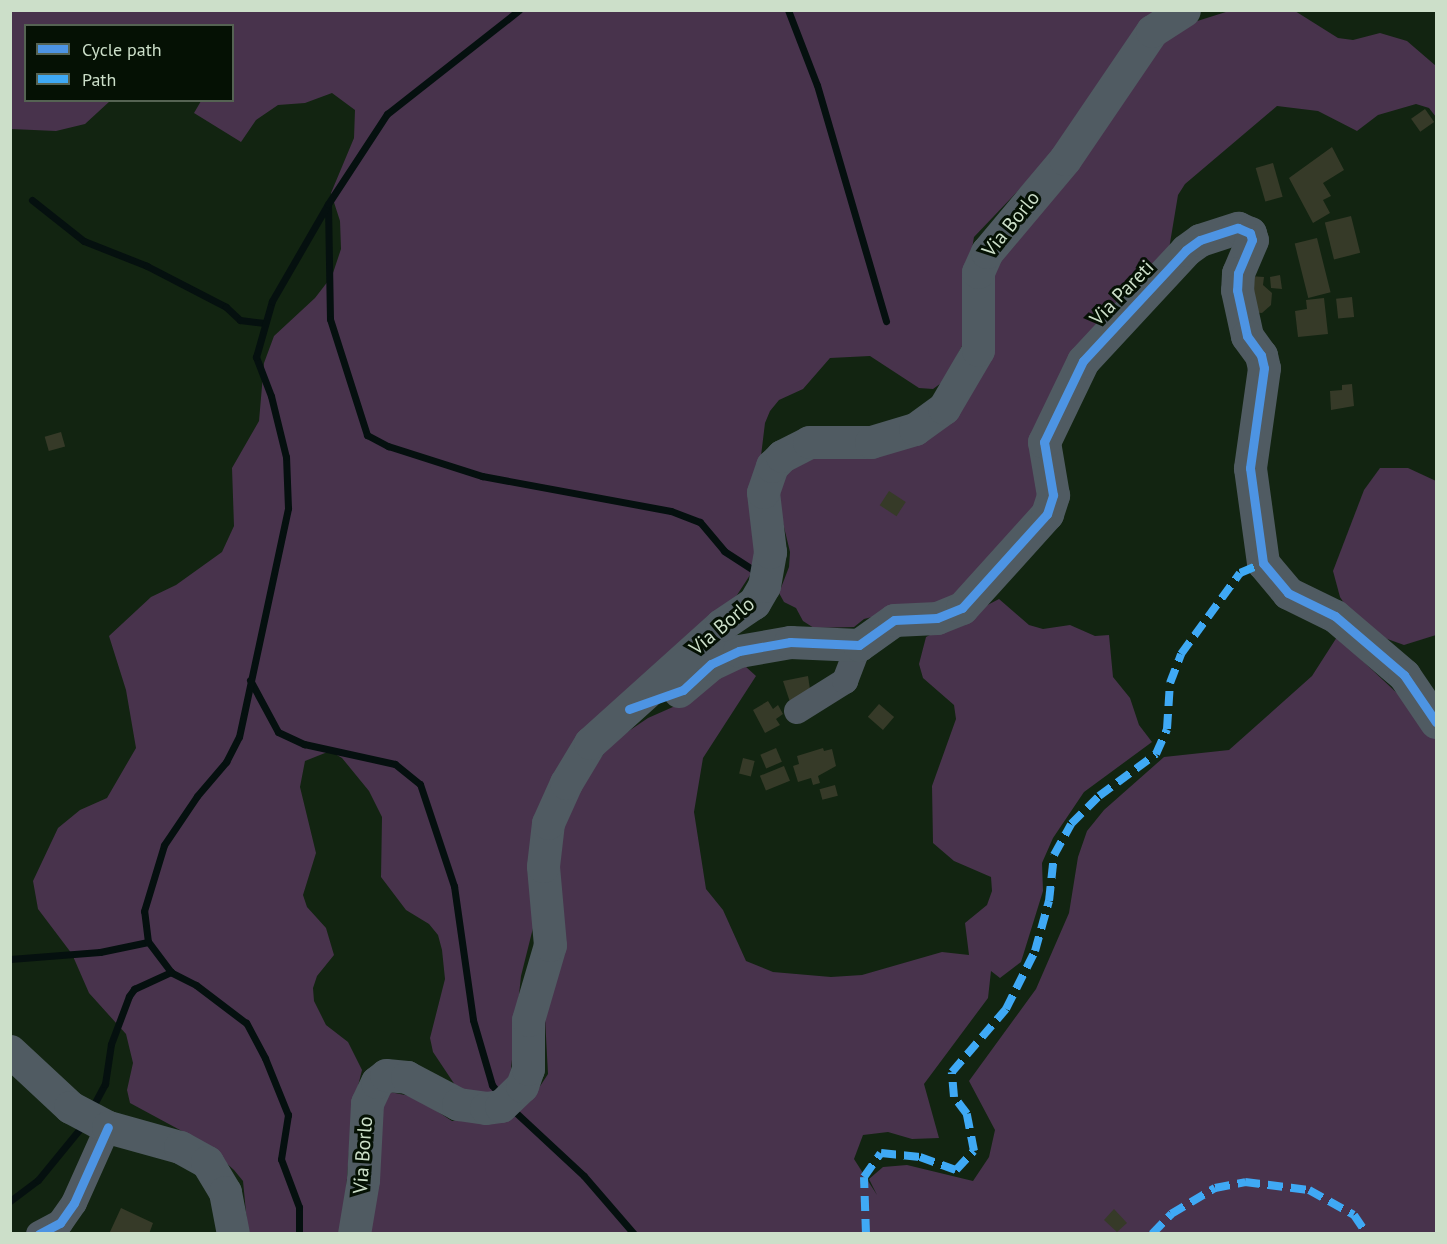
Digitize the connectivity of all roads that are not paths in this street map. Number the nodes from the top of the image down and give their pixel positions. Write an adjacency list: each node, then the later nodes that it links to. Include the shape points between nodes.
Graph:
1 (1184, 10): 3 (main road, Via Borlo, via 1152,31 1065,159 987,252 978,272 978,350 944,408 924,425 891,436 852,443 809,442 782,456 766,478 770,552 764,586 754,603 721,625)
2 (859, 645): 3 (main road, via 790,642 739,651 711,664 683,690); 4 (street, via 845,681); 5 (main road, Via Pareti, via 894,620 937,618 962,608 1052,505 1044,442 1083,360 1186,250 1200,240 1238,228 1250,233 1252,240 1238,273 1237,290 1247,336 1262,356 1264,368 1250,468 1263,563 1288,593 1335,616 1404,675)
3 (629, 709): 10 (main road, Via Borlo, via 590,743 548,824 543,866 550,945 528,1020 528,1069 522,1086 501,1106 486,1108 458,1104 407,1077 386,1075 377,1082 367,1103 363,1180)
4 (798, 711)
5 (1437, 722)
6 (10, 1051): 7 (main road, via 70,1107)
7 (108, 1127): 8 (street, via 71,1208 52,1230); 9 (main road, via 180,1147 207,1162 225,1192)
8 (39, 1233)
9 (233, 1233)
10 (354, 1233)

